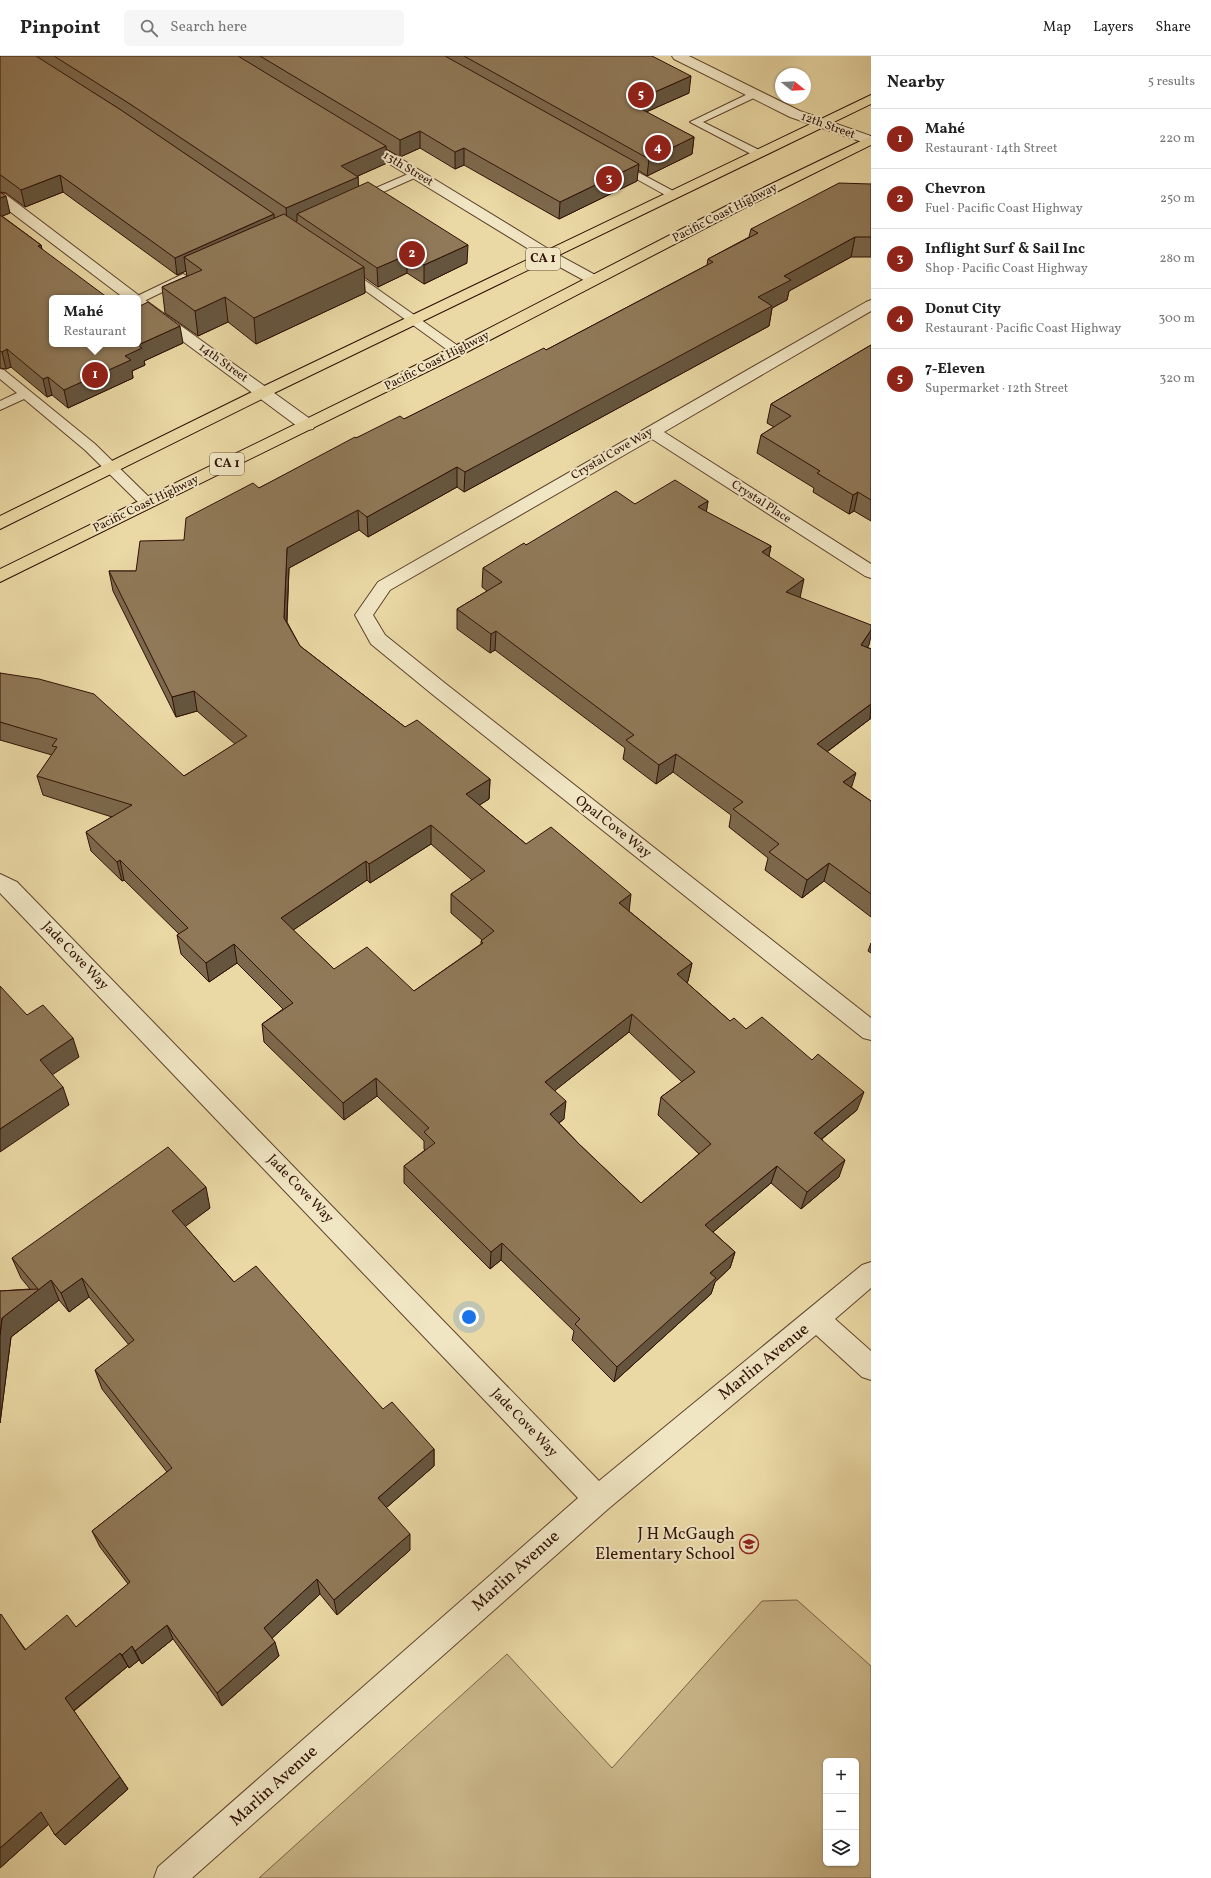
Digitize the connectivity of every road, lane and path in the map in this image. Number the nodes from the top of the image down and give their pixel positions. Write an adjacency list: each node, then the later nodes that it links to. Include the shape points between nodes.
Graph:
1 (679, 56): 2 (street, 12th Street)
2 (754, 94): 4 (street, 12th Street); 7 (lane, via 695,122)
3 (871, 99): 4 (highway, CA 1)
4 (820, 123): 6 (street, 12th Street); 7 (highway, CA 1)
5 (349, 133): 9 (street, 13th Street)
6 (871, 141): 16 (highway, Pacific Coast Highway / CA 1)
7 (757, 153): 10 (highway, CA 1)
8 (610, 160): 10 (lane)
9 (415, 174): 12 (lane); 13 (street, 13th Street)
10 (671, 194): 13 (highway, CA 1)
11 (0, 197): 17 (street)
12 (351, 202)
13 (550, 256): 16 (street, 13th Street); 21 (highway, CA 1)
14 (338, 267): 21 (lane)
15 (194, 273): 18 (lane)
16 (594, 280): 22 (highway, Pacific Coast Highway / CA 1)
17 (130, 295)
18 (141, 299)
19 (141, 302): 24 (street, 14th Street)
20 (871, 305): 28 (street, Crystal Cove Way)
21 (416, 320): 22 (lane); 24 (highway, CA 1)
22 (457, 351): 27 (highway, Pacific Coast Highway / CA 1)
23 (0, 373): 25 (lane)
24 (264, 392): 27 (street, 14th Street); 29 (highway, CA 1)
25 (25, 394): 26 (lane); 29 (lane, via 90,447)
26 (0, 406)
27 (307, 425): 30 (highway, Pacific Coast Highway / CA 1)
28 (651, 431): 32 (street, Crystal Place); 34 (street, Crystal Cove Way, via 384,586)
29 (111, 468): 30 (lane); 31 (highway, CA 1)
30 (147, 503): 33 (highway, Pacific Coast Highway / CA 1)
31 (0, 523)
32 (871, 572)
33 (0, 576)
34 (364, 615): 36 (street, Opal Cove Way, via 378,639)
35 (0, 882): 40 (street, Jade Cove Way, via 9,888)
36 (871, 1031)
37 (871, 1273): 38 (street, Marlin Avenue)
38 (817, 1319): 39 (street); 40 (street, Marlin Avenue)
39 (871, 1368)
40 (598, 1499): 41 (street, Marlin Avenue)
41 (169, 1878)

